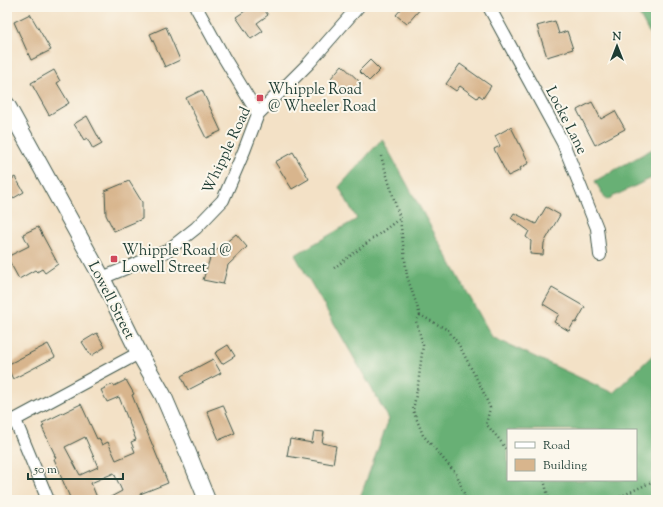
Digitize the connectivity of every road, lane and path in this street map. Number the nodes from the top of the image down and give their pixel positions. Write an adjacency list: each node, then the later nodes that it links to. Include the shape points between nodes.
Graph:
1 (196, 7): 5 (street)
2 (358, 7): 5 (street, Whipple Road, via 309,63)
3 (489, 7): 8 (street, Locke Lane, via 563,143 597,228)
4 (7, 105): 10 (main road, Lowell Street)
5 (258, 114): 10 (street, Whipple Road, via 223,200 196,228 167,251)
6 (381, 156): 7 (path)
7 (400, 219): 9 (path); 11 (path, via 407,276)
8 (600, 255)
9 (334, 268)
10 (102, 278): 12 (main road, Lowell Street)
11 (420, 315): 14 (path, via 448,330 459,345 490,408 486,424); 19 (path, via 416,321 423,345 413,410 423,435 457,474 465,496)
12 (139, 353): 13 (street); 18 (main road, Lowell Street, via 163,395)
13 (11, 422): 17 (street)
14 (507, 451)
15 (656, 480): 21 (path)
16 (544, 481): 20 (path)
17 (48, 500)
18 (207, 500)
19 (464, 500)
20 (549, 500)
21 (614, 500)

